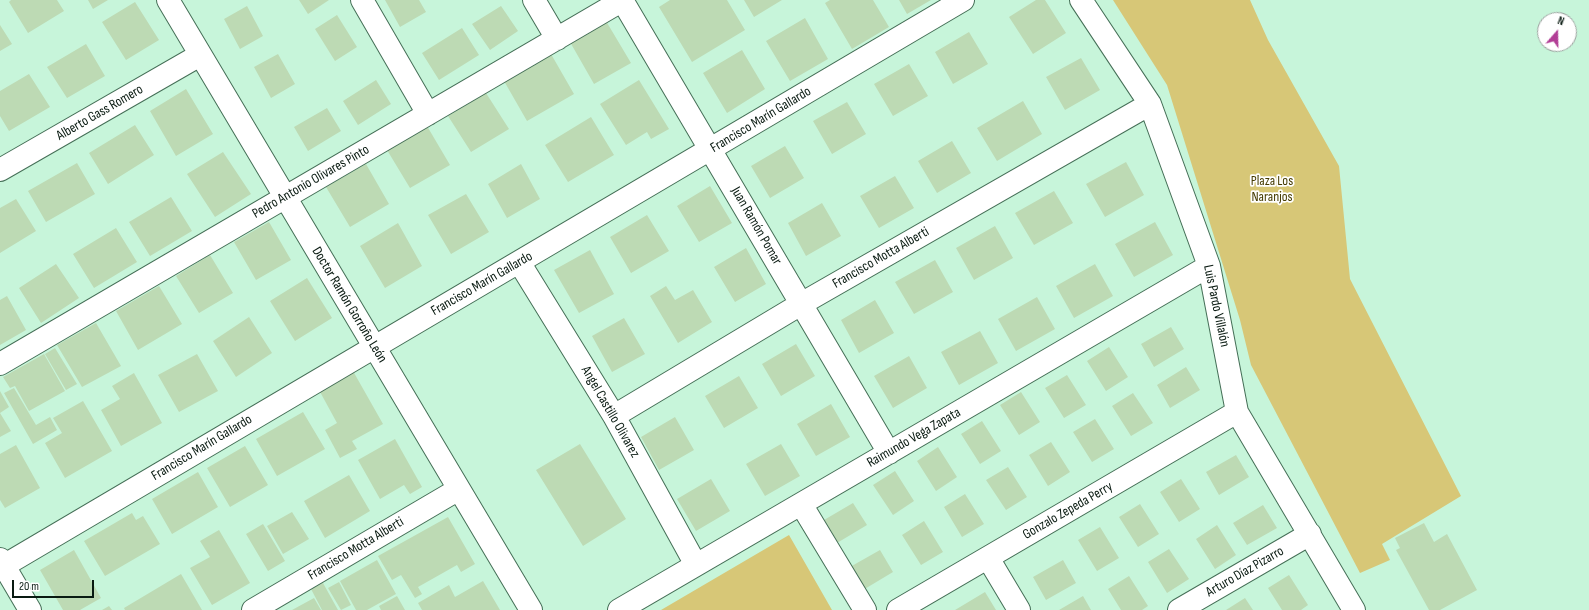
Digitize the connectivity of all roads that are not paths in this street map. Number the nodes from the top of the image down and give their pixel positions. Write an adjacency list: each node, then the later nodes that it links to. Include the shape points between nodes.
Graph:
1 (168, 0): 8 (street, Doctor Ramón Gorroño León)
2 (362, 0): 10 (street)
3 (534, 0): 7 (street)
4 (622, 0): 7 (street, Pedro Antonio Olivares Pinto); 11 (street, Juan Ramón Pomar)
5 (963, 0): 11 (street, Francisco Marín Gallardo)
6 (1081, 0): 9 (street, Luis Pardo Villalón)
7 (557, 38): 10 (street, Pedro Antonio Olivares Pinto)
8 (200, 55): 12 (street, Alberto Gass Romero); 13 (street, Doctor Ramón Gorroño León)
9 (1150, 104): 15 (street, Luis Pardo Villalón); 16 (street, Francisco Motta Alberti)
10 (428, 114): 13 (street, Pedro Antonio Olivares Pinto)
11 (710, 149): 14 (street, Francisco Marín Gallardo); 16 (street, Juan Ramón Pomar)
12 (0, 170)
13 (285, 197): 17 (street, Doctor Ramón Gorroño León); 18 (street, Pedro Antonio Olivares Pinto)
14 (519, 262): 17 (street, Francisco Marín Gallardo); 20 (street, Angel Castillo Olivarez)
15 (1209, 266): 19 (street, Luis Pardo Villalón); 21 (street, Raimundo Vega Zapata)
16 (801, 304): 20 (street, Francisco Motta Alberti); 21 (street, Juan Ramón Pomar)
17 (374, 347): 22 (street, Doctor Ramón Gorroño León); 26 (street, Francisco Marín Gallardo)
18 (0, 364)
19 (1237, 412): 24 (street, Luis Pardo Villalón); 25 (street, Gonzalo Zepeda Perry)
20 (614, 416): 27 (street, Angel Castillo Olivarez)
21 (889, 453): 23 (street, Raimundo Vega Zapata)
22 (458, 488): 30 (street, Francisco Motta Alberti); 31 (street, Doctor Ramón Gorroño León)
23 (801, 504): 27 (street, Raimundo Vega Zapata); 33 (street)
24 (1310, 534): 28 (street, Arturo Díaz Pizarro); 36 (street, Luis Pardo Villalón)
25 (988, 558): 34 (street, Gonzalo Zepeda Perry); 35 (street)
26 (1, 564): 29 (street)
27 (696, 565): 32 (street, Raimundo Vega Zapata)
28 (1182, 609)
29 (30, 610)
30 (253, 610)
31 (531, 610)
32 (619, 610)
33 (865, 610)
34 (898, 610)
35 (1019, 610)
36 (1354, 610)

